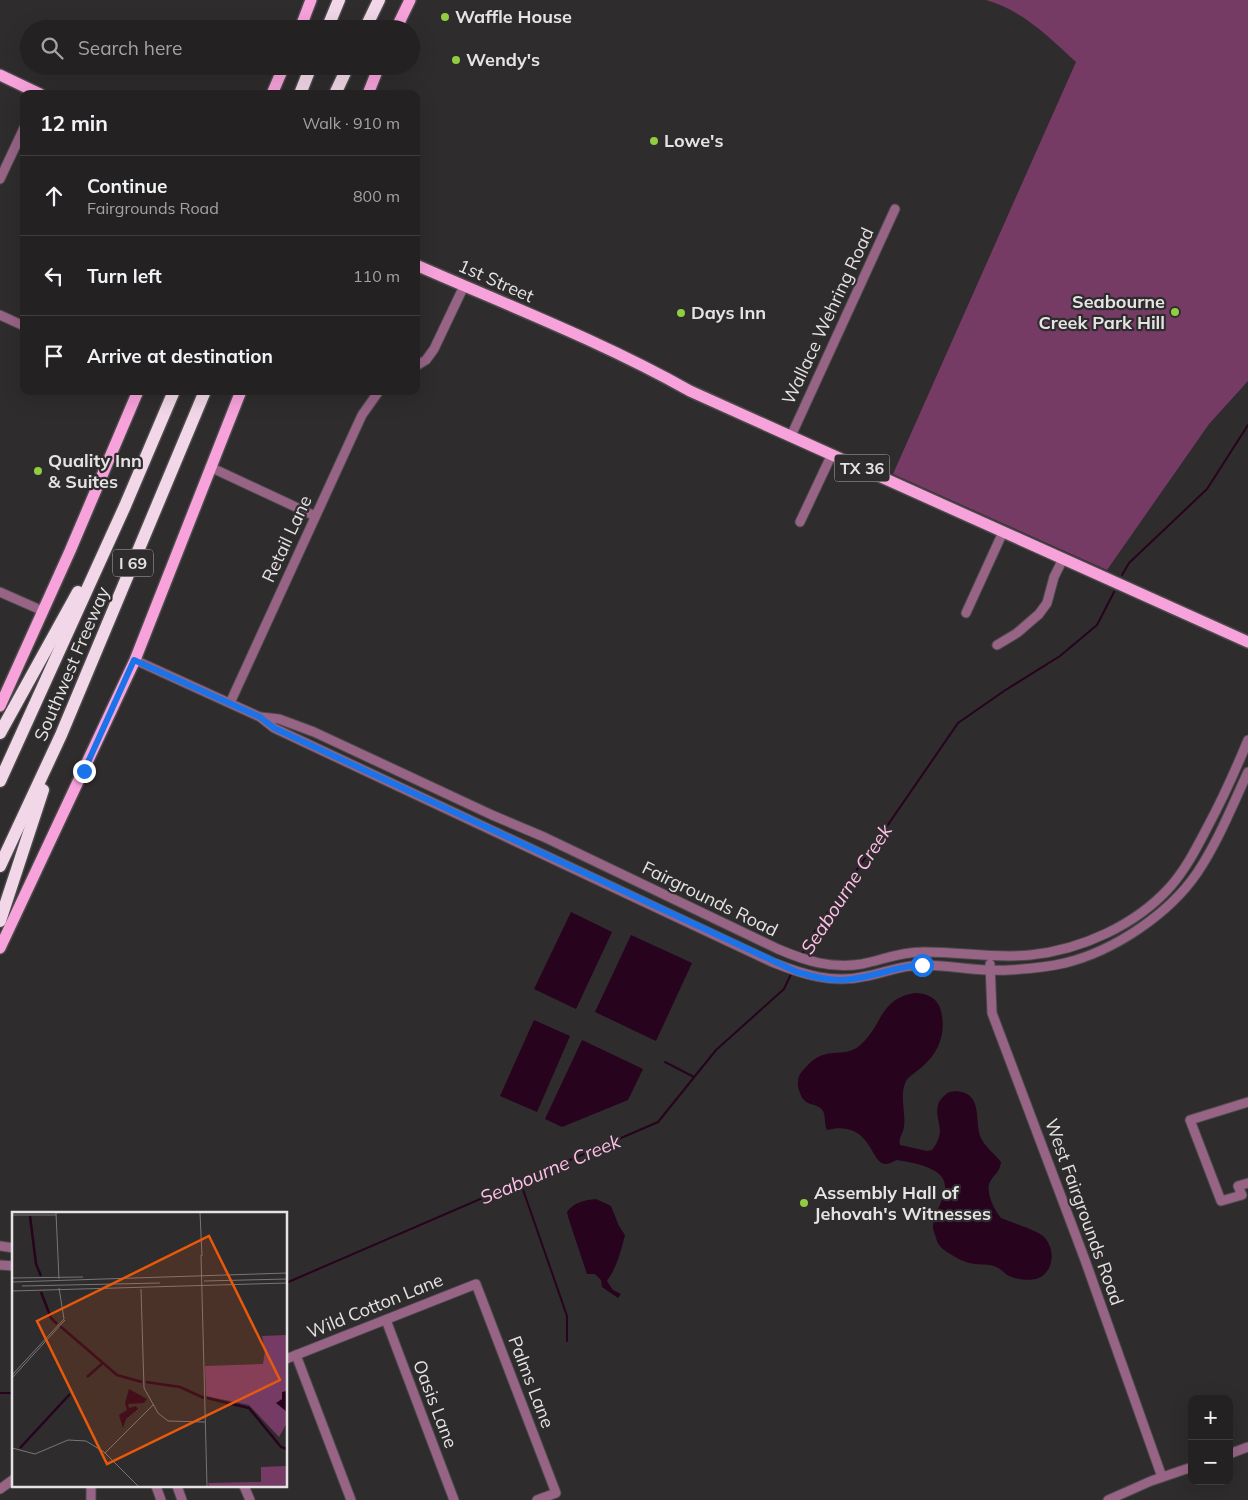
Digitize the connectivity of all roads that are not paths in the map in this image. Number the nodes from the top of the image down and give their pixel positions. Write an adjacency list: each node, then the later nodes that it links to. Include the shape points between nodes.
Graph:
1 (311, 0): 5 (main road)
2 (339, 0): 6 (highway)
3 (379, 0): 7 (highway)
4 (410, 0): 8 (main road)
5 (303, 20)
6 (331, 20)
7 (369, 20)
8 (400, 20)
9 (0, 75): 14 (main road)
10 (280, 75): 15 (main road)
11 (307, 75): 16 (highway)
12 (344, 75): 17 (highway)
13 (375, 75): 18 (main road)
14 (32, 90)
15 (274, 90)
16 (302, 90)
17 (337, 90)
18 (370, 90)
19 (20, 136): 20 (street)
20 (0, 179)
21 (895, 209): 32 (street, Wallace Wehring Road)
22 (420, 267): 23 (main road, 1st Street / TX 36)
23 (464, 286): 26 (street, via 434,349); 32 (main road, 1st Street / TX 36)
24 (0, 315): 25 (street)
25 (20, 324)
26 (420, 364)
27 (136, 395): 41 (main road)
28 (172, 395): 35 (highway, Southwest Freeway / I 69)
29 (203, 395): 50 (highway, Southwest Freeway / I 69)
30 (239, 395): 34 (main road)
31 (377, 395): 36 (street, Retail Lane, via 362,415)
32 (791, 436): 33 (main road, TX 36)
33 (832, 454): 37 (street); 38 (main road, TX 36)
34 (210, 467): 36 (street); 45 (main road)
35 (125, 506): 49 (highway); 53 (highway, Southwest Freeway / I 69)
36 (315, 516): 46 (street, Retail Lane)
37 (800, 522)
38 (1003, 532): 39 (main road, TX 36); 42 (street)
39 (1063, 559): 43 (main road, TX 36); 44 (street, via 1047,603 1039,614)
40 (0, 592): 41 (street)
41 (43, 612): 47 (main road)
42 (966, 613)
43 (1248, 642)
44 (997, 645)
45 (134, 660): 46 (street, Fairgrounds Road); 56 (main road)
46 (230, 703): 48 (street, Fairgrounds Road)
47 (0, 706)
48 (260, 717): 57 (street, Fairgrounds Road, via 279,719 314,732 544,836 802,959 841,966 905,953); 58 (street, Fairgrounds Road, via 274,728 797,972 842,980 907,966)
49 (0, 733)
50 (61, 735): 54 (highway, Southwest Freeway / I 69); 55 (highway)
51 (1248, 740): 57 (street, Fairgrounds Road, via 1194,854 1171,886 1156,900 1113,930 1083,943 1047,953)
52 (1248, 772): 58 (street, Fairgrounds Road, via 1196,874 1150,922 1090,955 1008,970)
53 (0, 781)
54 (0, 866)
55 (0, 920)
56 (0, 948)
57 (990, 956): 58 (street, West Fairgrounds Road)
58 (989, 970): 68 (street, West Fairgrounds Road, via 992,1012)
59 (1248, 1102): 60 (street, via 1190,1120 1221,1201 1242,1196 1238,1186)
60 (1248, 1183)
61 (476, 1284): 62 (street, Wild Cotton Lane); 79 (street, Palms Lane, via 556,1492)
62 (386, 1320): 63 (street, Wild Cotton Lane); 78 (street, Oasis Lane)
63 (296, 1355): 64 (street, Wild Cotton Lane); 77 (street)
64 (288, 1359)
65 (1248, 1447): 66 (street)
66 (1233, 1453)
67 (1188, 1468): 68 (street)
68 (1162, 1477): 80 (street)
69 (12, 1480): 73 (street)
70 (157, 1488): 74 (street)
71 (178, 1488): 75 (street)
72 (245, 1488): 76 (street)
73 (0, 1489)
74 (161, 1500)
75 (182, 1500)
76 (250, 1500)
77 (352, 1500)
78 (454, 1500)
79 (537, 1500)
80 (1108, 1500)

